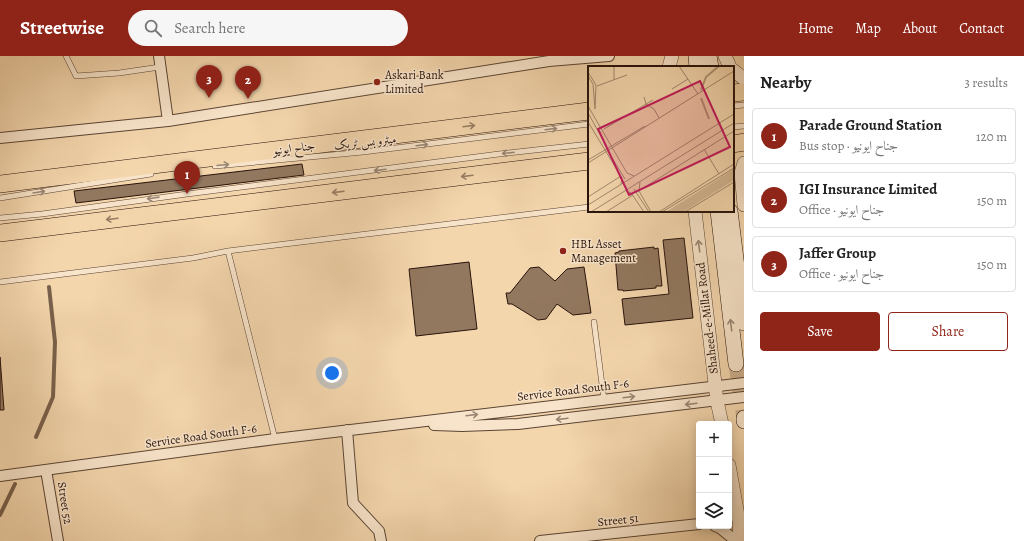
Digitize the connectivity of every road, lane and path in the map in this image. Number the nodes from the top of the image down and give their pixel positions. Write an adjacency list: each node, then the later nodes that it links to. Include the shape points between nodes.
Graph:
1 (66, 56): 8 (lane, via 76,76)
2 (159, 56): 8 (street)
3 (609, 56): 20 (street, via 550,61)
4 (672, 56): 9 (street)
5 (696, 56): 10 (main road)
6 (709, 56): 11 (main road)
7 (725, 56): 12 (street)
8 (160, 66): 20 (street)
9 (669, 66)
10 (697, 66)
11 (711, 66)
12 (730, 66)
13 (734, 71): 14 (street)
14 (744, 79)
15 (744, 92): 16 (main road)
16 (734, 93)
17 (744, 105): 18 (lane)
18 (734, 106)
19 (588, 111): 32 (main road, جناح ایونیو, one-way to 19)
20 (168, 121): 24 (street)
21 (588, 124): 30 (lane, میٹرو بس ٹریک, one-way to 21, via 363,152)
22 (744, 126): 23 (lane)
23 (734, 127)
24 (0, 138)
25 (744, 142): 27 (main road)
26 (588, 144): 40 (lane, one-way to 40)
27 (734, 144)
28 (588, 161): 41 (main road, one-way to 41)
29 (744, 163): 33 (street, via 741,173)
30 (212, 166)
31 (157, 173): 34 (lane, one-way to 31)
32 (0, 184)
33 (743, 190): 35 (street)
34 (0, 198)
35 (744, 206)
36 (588, 207): 42 (lane)
37 (695, 212): 48 (street, Shaheed-e-Millat Road, one-way to 37)
38 (718, 212): 46 (main road, Shaheed-e-Millat Road, one-way to 38)
39 (730, 212): 45 (main road)
40 (0, 218)
41 (0, 233)
42 (228, 251): 43 (lane, via 172,261); 57 (lane)
43 (0, 282)
44 (594, 322): 50 (lane)
45 (744, 322)
46 (736, 364)
47 (744, 383): 48 (street, Service Road South F-6)
48 (716, 386): 50 (street, Service Road South F-6, one-way to 48); 51 (street, Shaheed-e-Millat Road)
49 (744, 397): 51 (street, Service Road South F-6)
50 (604, 400): 55 (street, Service Road South F-6, one-way to 50)
51 (717, 401): 53 (street, Shaheed-e-Millat Road); 55 (street, Service Road South F-6, one-way to 55, via 518,424 462,426)
52 (744, 418): 54 (main road)
53 (721, 421)
54 (744, 421)
55 (406, 423): 56 (street, Service Road South F-6)
56 (347, 430): 57 (street, Service Road South F-6); 64 (street, via 353,504 379,531)
57 (275, 438): 58 (street, Service Road South F-6)
58 (46, 470): 59 (street, Service Road South F-6); 63 (street, Street 52)
59 (0, 476)
60 (732, 498): 67 (street, via 739,521)
61 (696, 524): 65 (street, Street 51)
62 (721, 529): 66 (street)
63 (58, 541)
64 (381, 541)
65 (540, 541)
66 (736, 541)
67 (740, 541)

